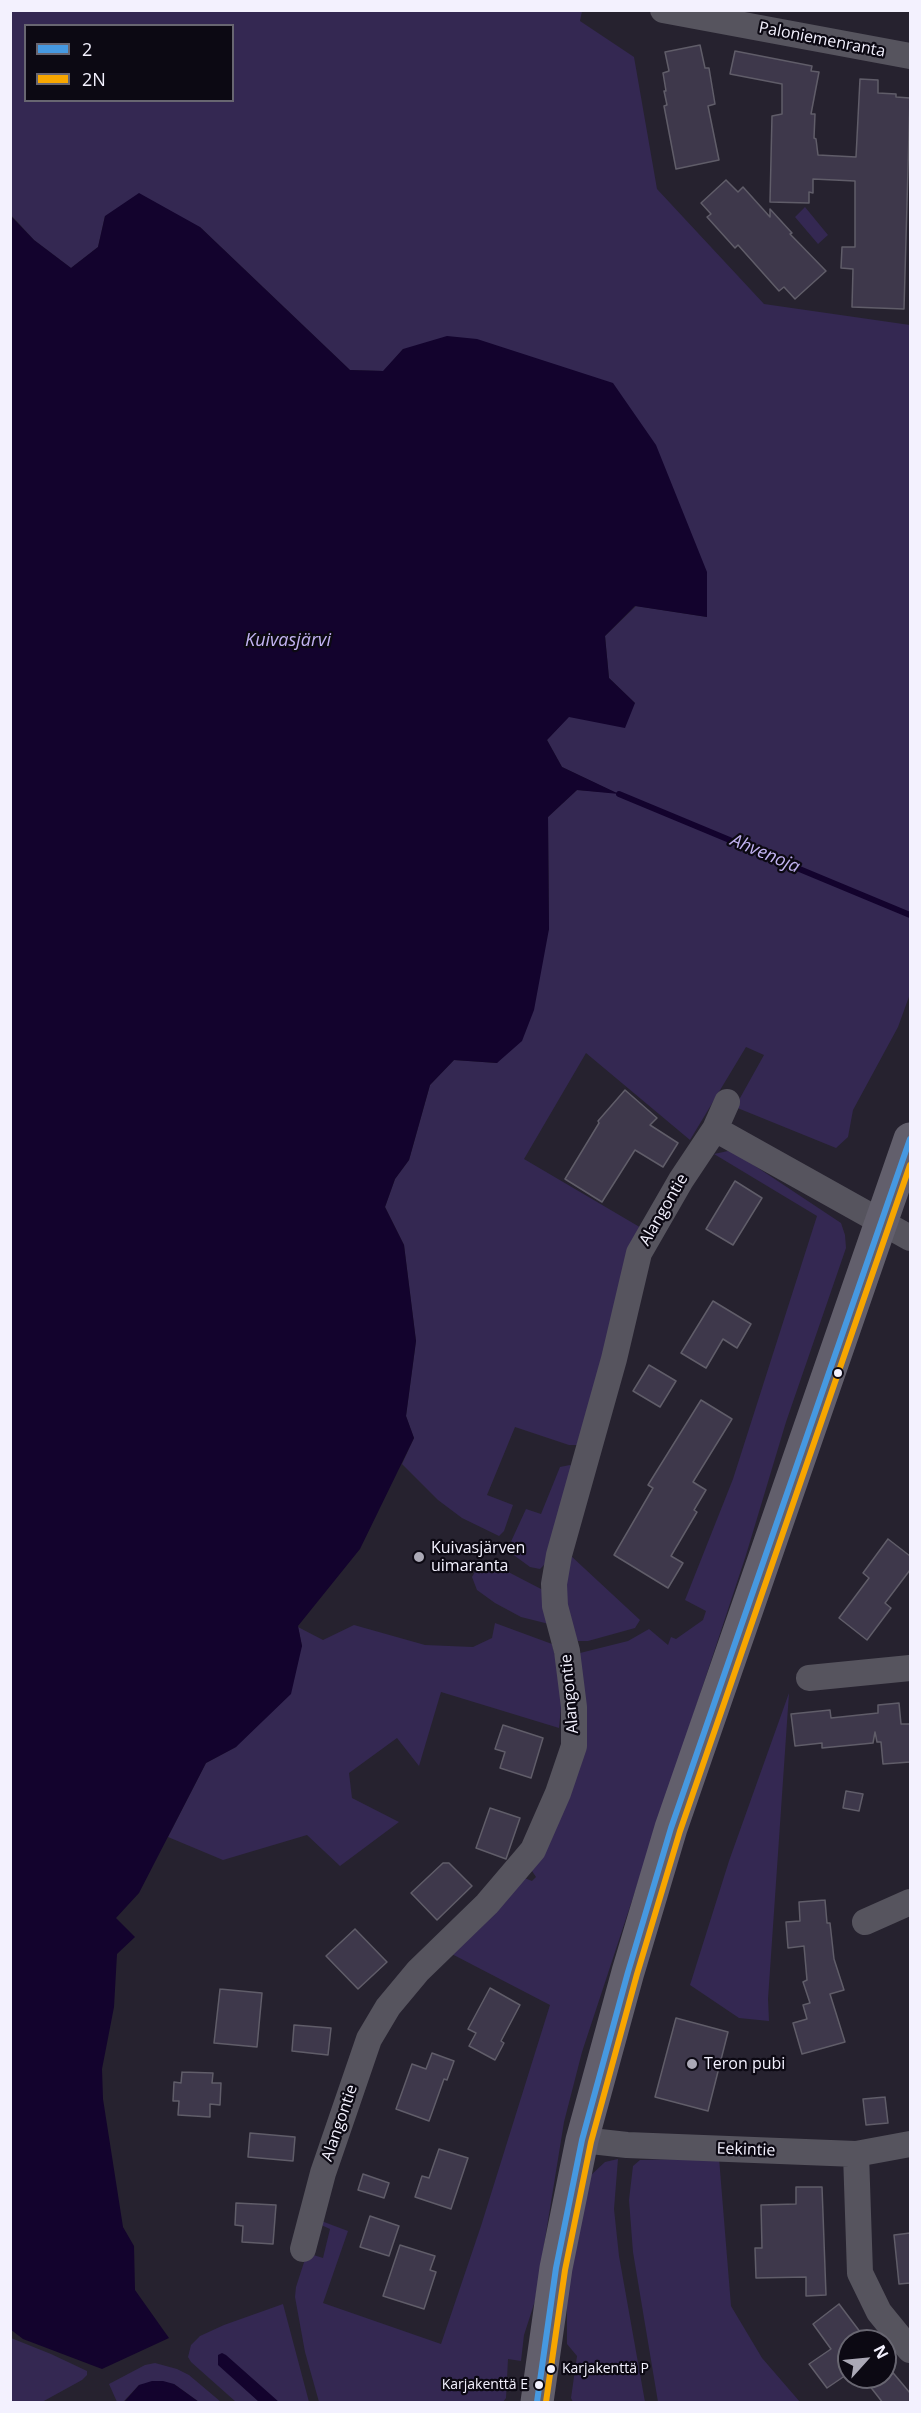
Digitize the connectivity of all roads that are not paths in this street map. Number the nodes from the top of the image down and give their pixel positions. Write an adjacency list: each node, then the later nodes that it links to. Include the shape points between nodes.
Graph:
1 (663, 10): 2 (street, Paloniemenranta)
2 (910, 56)
3 (727, 1102): 4 (street, Alangontie)
4 (715, 1129): 6 (street); 15 (street, Alangontie, via 639,1253 559,1555 555,1606 567,1651 574,1746 558,1793 533,1850 488,1904 418,1971 388,2007 369,2039 323,2173)
5 (910, 1139): 6 (main road)
6 (882, 1220): 7 (street); 12 (main road, via 671,1828)
7 (910, 1238)
8 (910, 1668): 9 (street)
9 (809, 1678)
10 (910, 1902): 11 (street)
11 (865, 1922)
12 (582, 2140): 14 (street, Eekintie); 17 (main road, via 556,2268)
13 (910, 2144): 14 (street, Eekintie)
14 (856, 2154): 16 (street, via 860,2273 879,2312)
15 (303, 2249)
16 (910, 2350)
17 (537, 2403)

